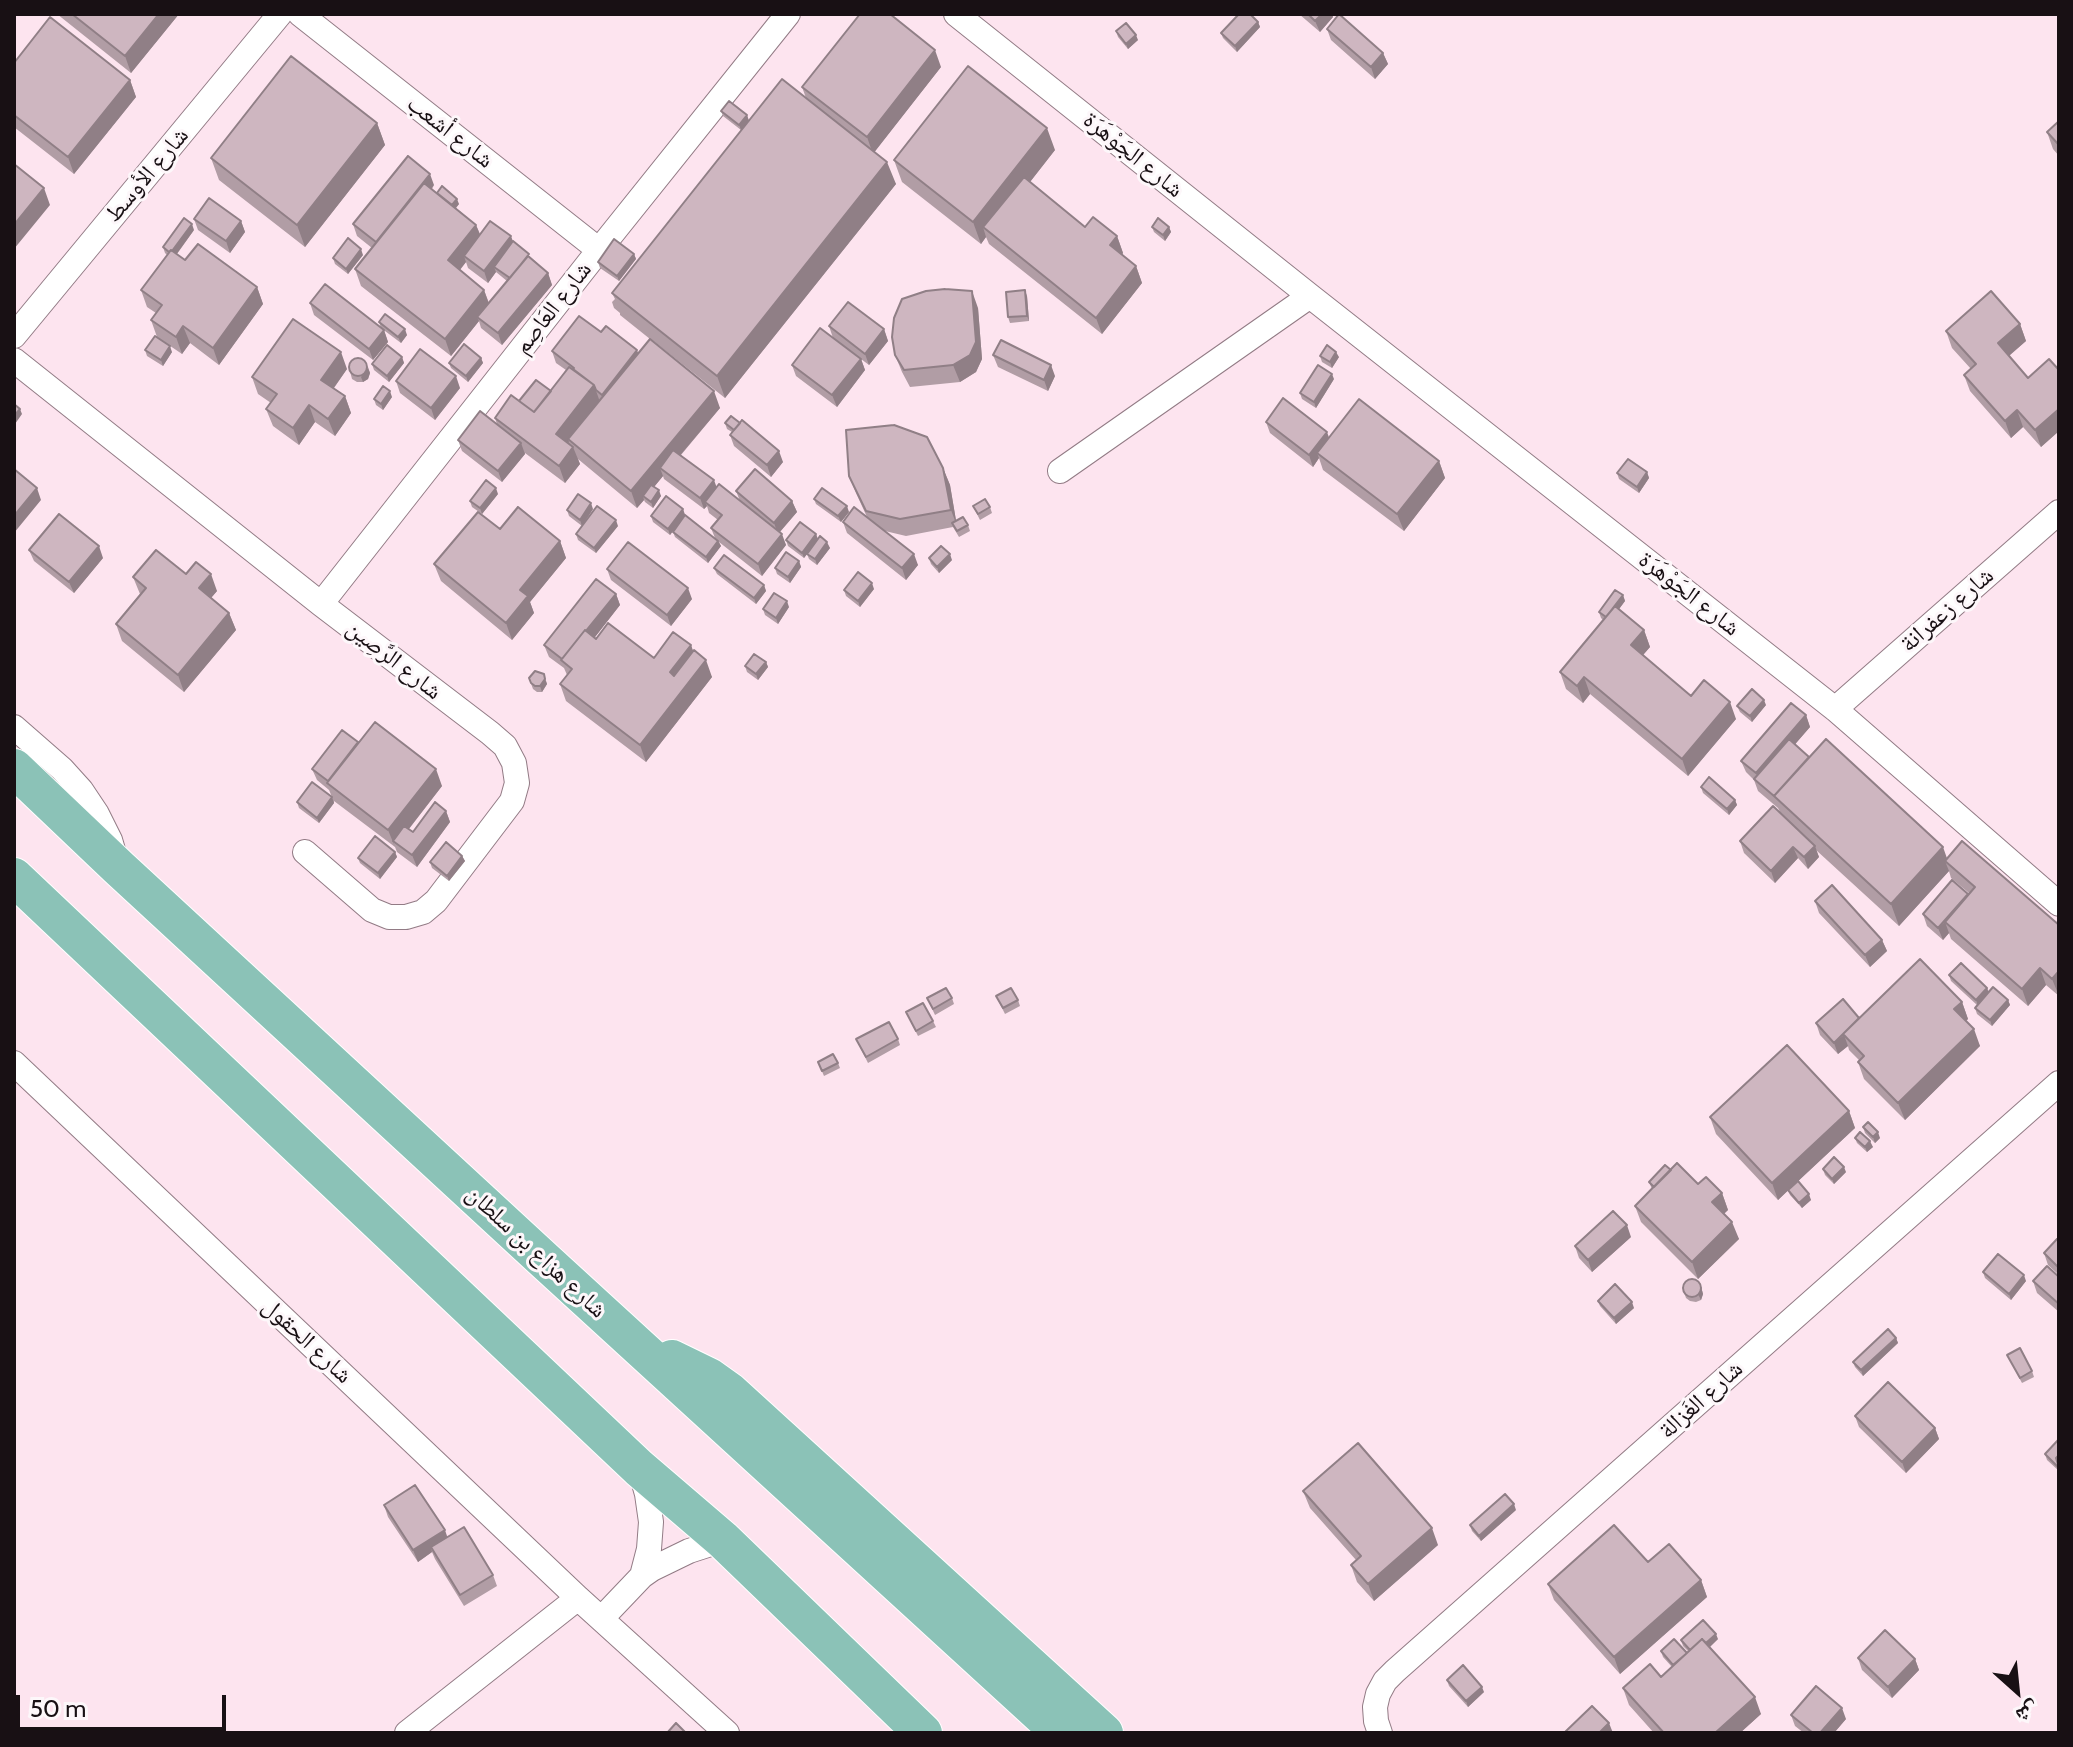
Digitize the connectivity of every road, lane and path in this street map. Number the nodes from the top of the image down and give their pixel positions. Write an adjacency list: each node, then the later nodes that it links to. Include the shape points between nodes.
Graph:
1 (280, 14): 7 (street, شارع الأوسط)
2 (300, 14): 5 (street, شارع أشعب)
3 (788, 14): 5 (street, شارع العَاصِم)
4 (956, 14): 6 (street, شارع الجَوْهَرَة)
5 (599, 250): 11 (street, شارع العَاصِم)
6 (1310, 296): 9 (street); 12 (street, شارع الجَوْهَرَة)
7 (14, 336)
8 (14, 360): 11 (street, شارع الرَّصِين)
9 (1060, 471)
10 (2059, 512): 12 (street, شارع زعفرانة)
11 (321, 604): 15 (street, شارع الرَّصِين, via 505,746 517,783 507,809 423,912 389,917 372,910)
12 (1835, 709): 18 (street, شارع الجَوْهَرَة)
13 (14, 727): 16 (street, via 81,790 110,840)
14 (14, 768): 16 (main road, شارع هزاع بن سلطان)
15 (305, 852)
16 (118, 867): 21 (main road, شارع هزاع بن سلطان)
17 (14, 877): 22 (main road)
18 (2059, 904)
19 (14, 1063): 25 (street, شارع الحقول)
20 (2059, 1083): 32 (street, شارع الغَزالة, via 1395,1671 1378,1694)
21 (640, 1348): 30 (main road, شارع هزاع بن سلطان); 31 (main road, via 687,1365 730,1392)
22 (639, 1468): 23 (main road); 24 (street, via 651,1522)
23 (723, 1540): 24 (street); 29 (main road)
24 (642, 1576): 26 (street)
25 (578, 1598): 26 (street, شارع الحقول); 27 (street)
26 (602, 1618): 28 (street, شارع الحقول)
27 (407, 1733)
28 (727, 1733)
29 (923, 1733)
30 (1061, 1733)
31 (1104, 1733)
32 (1380, 1733)

